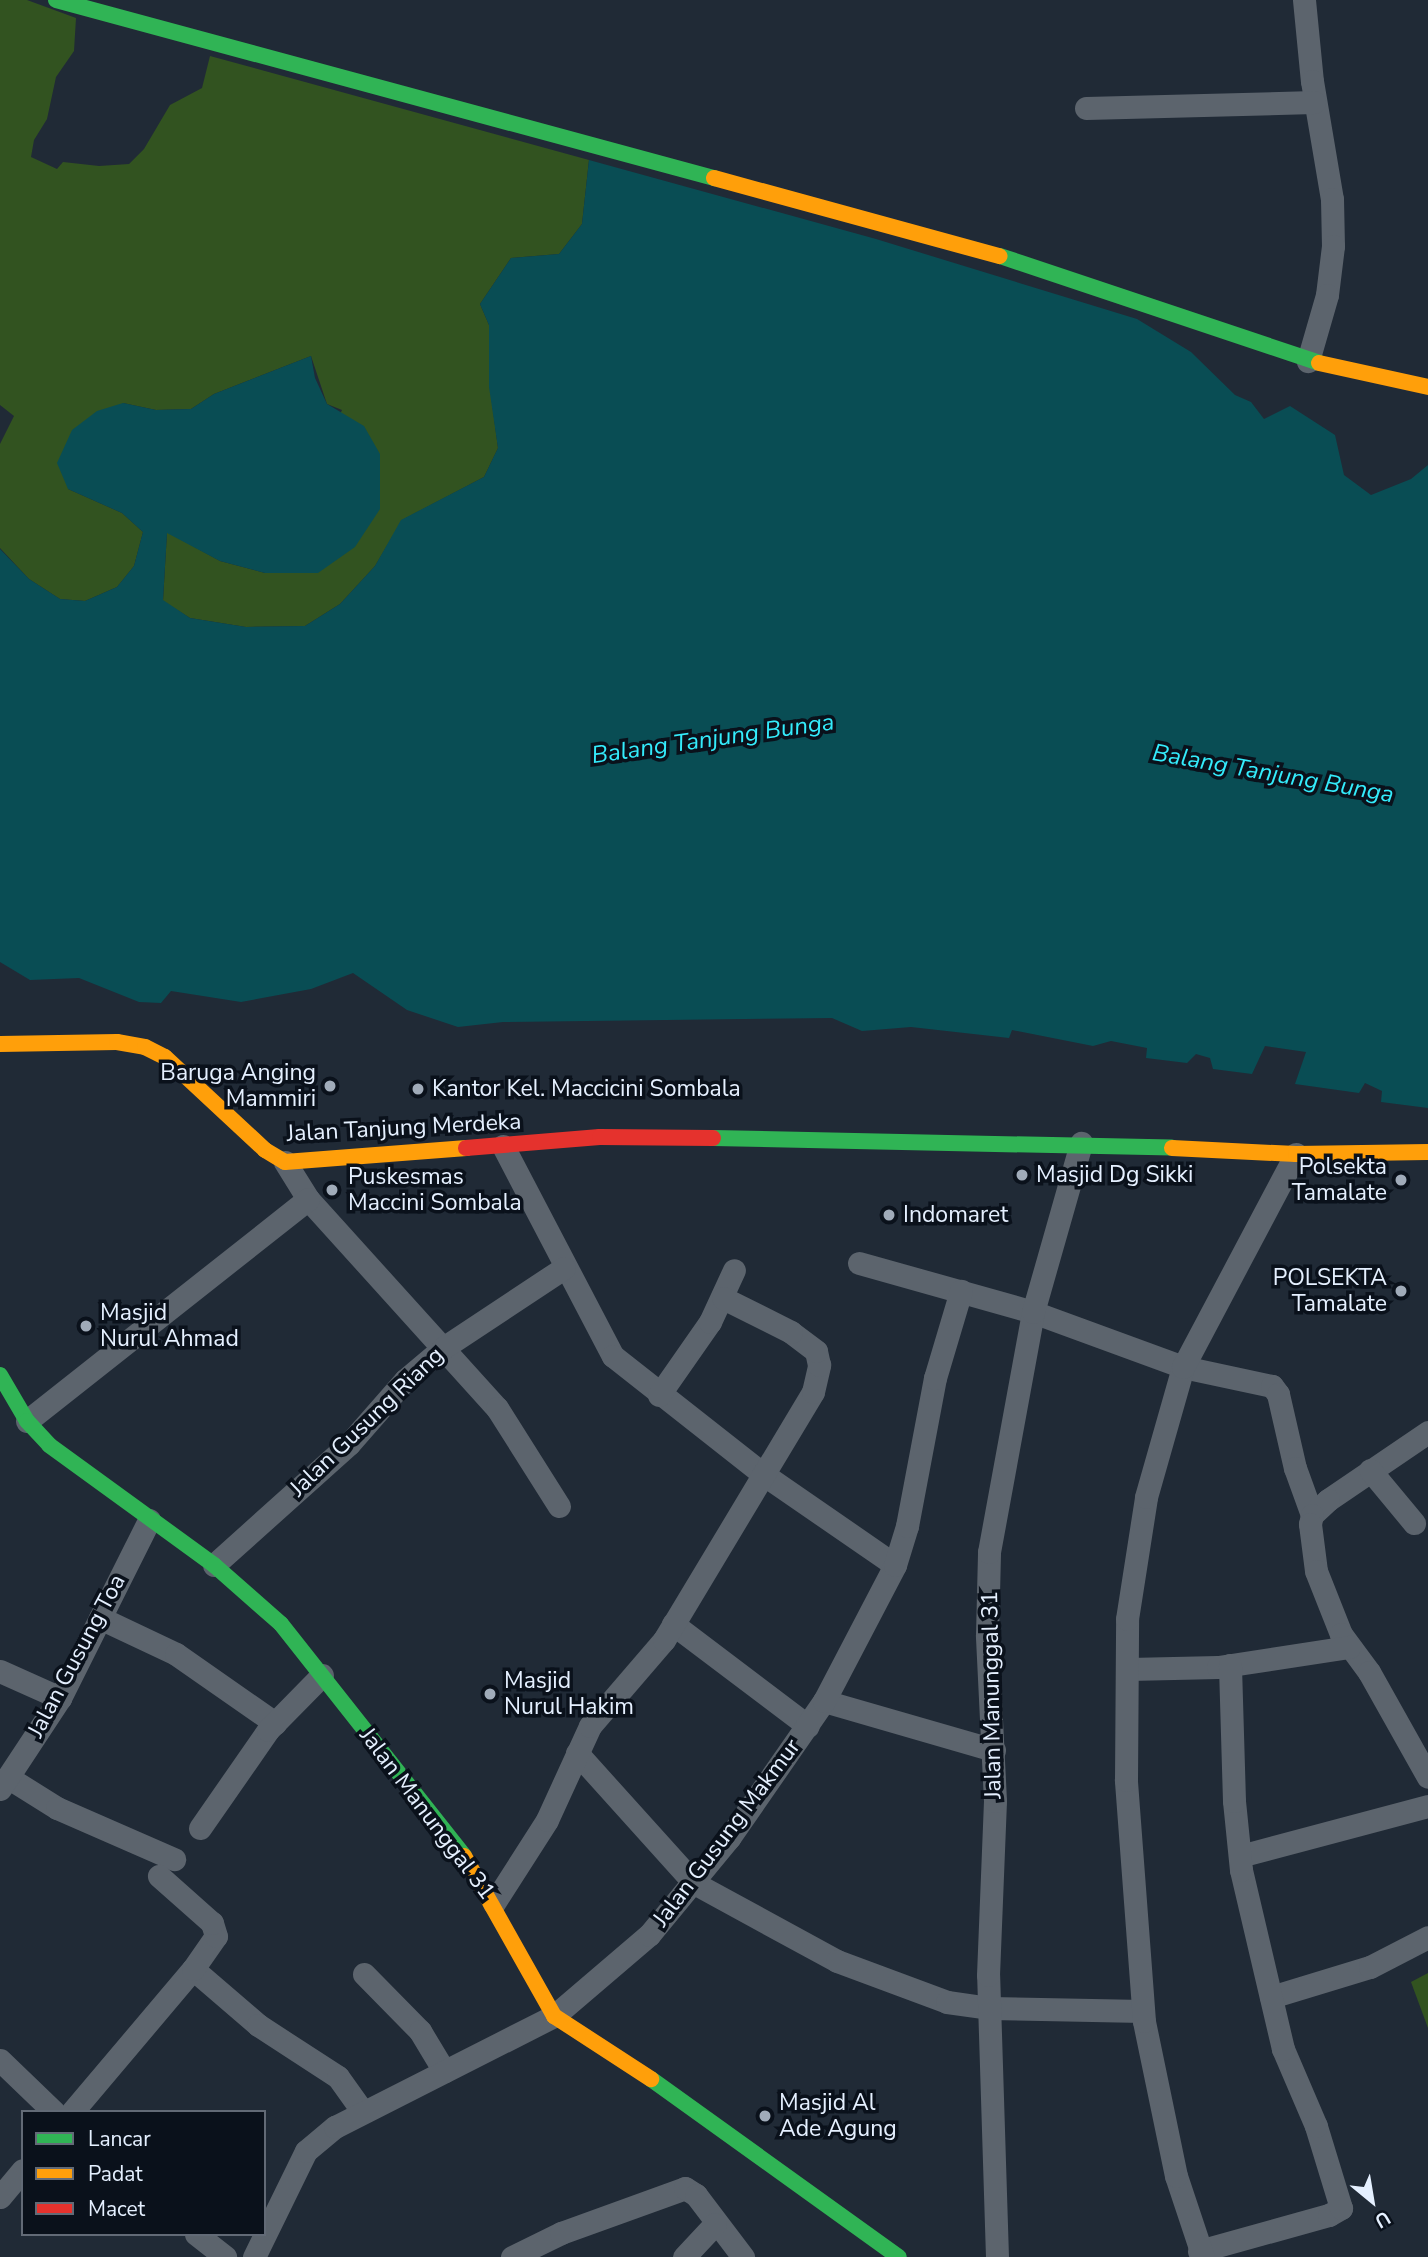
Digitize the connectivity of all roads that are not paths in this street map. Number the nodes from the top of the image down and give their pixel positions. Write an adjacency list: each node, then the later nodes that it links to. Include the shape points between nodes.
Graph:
1 (56, 0): 5 (street, via 996,255 1191,317)
2 (1304, 0): 3 (street)
3 (1314, 102): 4 (street); 5 (street, via 1327,158 1333,246 1326,295)
4 (1086, 108)
5 (1308, 361): 6 (street)
6 (1428, 387)
7 (0, 1044): 12 (street, Jalan Tanjung Merdeka, via 117,1042 145,1047 166,1057 265,1150)
8 (1081, 1143): 9 (street, Jalan Tanjung Merdeka, via 600,1137); 11 (street, Jalan Tanjung Merdeka); 19 (street, Jalan Manunggal 31)
9 (503, 1146): 12 (street, Jalan Tanjung Merdeka); 15 (street)
10 (1428, 1152): 11 (street, Jalan Tanjung Merdeka)
11 (1296, 1154): 21 (street)
12 (285, 1162): 13 (street)
13 (308, 1199): 20 (street); 24 (street)
14 (859, 1264): 17 (street)
15 (564, 1268): 20 (street, Jalan Gusung Riang); 23 (street, via 613,1356)
16 (734, 1270): 18 (street)
17 (961, 1291): 19 (street); 33 (street, Jalan Gusung Makmur, via 935,1378 907,1526)
18 (723, 1298): 23 (street); 27 (street, via 807,1342 818,1359 809,1401)
19 (1033, 1312): 21 (street); 45 (street, Jalan Manunggal 31, via 989,1552 987,1635)
20 (443, 1348): 28 (street, via 496,1408); 32 (street, Jalan Gusung Riang, via 405,1380 349,1444)
21 (1183, 1367): 29 (street, via 1272,1386); 38 (street, via 1137,1545 1127,1619)
22 (0, 1375): 24 (street, Jalan Manunggal 31)
23 (659, 1395): 27 (street)
24 (27, 1421): 30 (street, Jalan Manunggal 31, via 88,1476)
25 (1428, 1432): 26 (street)
26 (1370, 1470): 29 (street); 31 (street)
27 (763, 1474): 33 (street); 35 (street)
28 (559, 1506)
29 (1312, 1515): 36 (street, via 1316,1571)
30 (149, 1520): 32 (street, Jalan Manunggal 31); 34 (street, Jalan Gusung Toa)
31 (1414, 1523)
32 (214, 1565): 40 (street, Jalan Manunggal 31, via 281,1624)
33 (895, 1565): 42 (street, Jalan Gusung Makmur)
34 (100, 1618): 41 (street, Jalan Gusung Toa); 43 (street, via 176,1654)
35 (673, 1625): 44 (street); 46 (street, via 645,1665 590,1726)
36 (1349, 1647): 37 (street); 47 (street, via 1369,1672)
37 (1230, 1665): 38 (street); 51 (street)
38 (1129, 1669): 61 (street, via 1126,1780)
39 (0, 1671): 41 (street)
40 (322, 1675): 43 (street); 55 (street, Jalan Manunggal 31, via 423,1801)
41 (60, 1698): 48 (street, Jalan Gusung Toa)
42 (824, 1701): 44 (street, Jalan Gusung Makmur); 45 (street)
43 (275, 1723): 50 (street)
44 (808, 1726): 54 (street, Jalan Gusung Makmur)
45 (994, 1750): 60 (street, Jalan Manunggal 31)
46 (577, 1752): 54 (street); 55 (street, via 539,1835)
47 (1428, 1777)
48 (4, 1784): 52 (street)
49 (1428, 1806): 51 (street)
50 (200, 1828)
51 (1240, 1856): 59 (street)
52 (174, 1858)
53 (159, 1876): 57 (street, via 216,1929 213,1943)
54 (694, 1883): 60 (street, via 837,1961 918,1993); 62 (street, Jalan Gusung Makmur, via 649,1935)
55 (494, 1903): 62 (street, Jalan Manunggal 31)
56 (1428, 1937): 59 (street, via 1370,1968)
57 (193, 1969): 66 (street); 67 (street, via 258,2025 338,2077)
58 (364, 1974): 64 (street, via 424,2036)
59 (1271, 1997): 74 (street, via 1287,2062 1316,2126 1341,2207 1329,2215)
60 (989, 2008): 61 (street); 81 (street, Jalan Manunggal 31)
61 (1143, 2011): 74 (street, via 1176,2176)
62 (554, 2016): 64 (street, Jalan Gusung Makmur); 80 (street, via 602,2044)
63 (0, 2060): 65 (street)
64 (444, 2071): 67 (street, Jalan Gusung Makmur)
65 (52, 2110)
66 (74, 2110)
67 (363, 2112): 71 (street, Jalan Gusung Makmur, via 306,2151)
68 (21, 2172): 69 (street)
69 (0, 2197)
70 (715, 2224): 77 (street, via 685,2188 561,2232); 78 (street); 79 (street)
71 (266, 2233)
72 (198, 2236): 75 (street)
73 (264, 2236): 76 (street, Jalan Gusung Makmur)
74 (1201, 2254)
75 (225, 2257)
76 (254, 2257)
77 (512, 2257)
78 (684, 2257)
79 (743, 2257)
80 (899, 2257)
81 (997, 2257)

